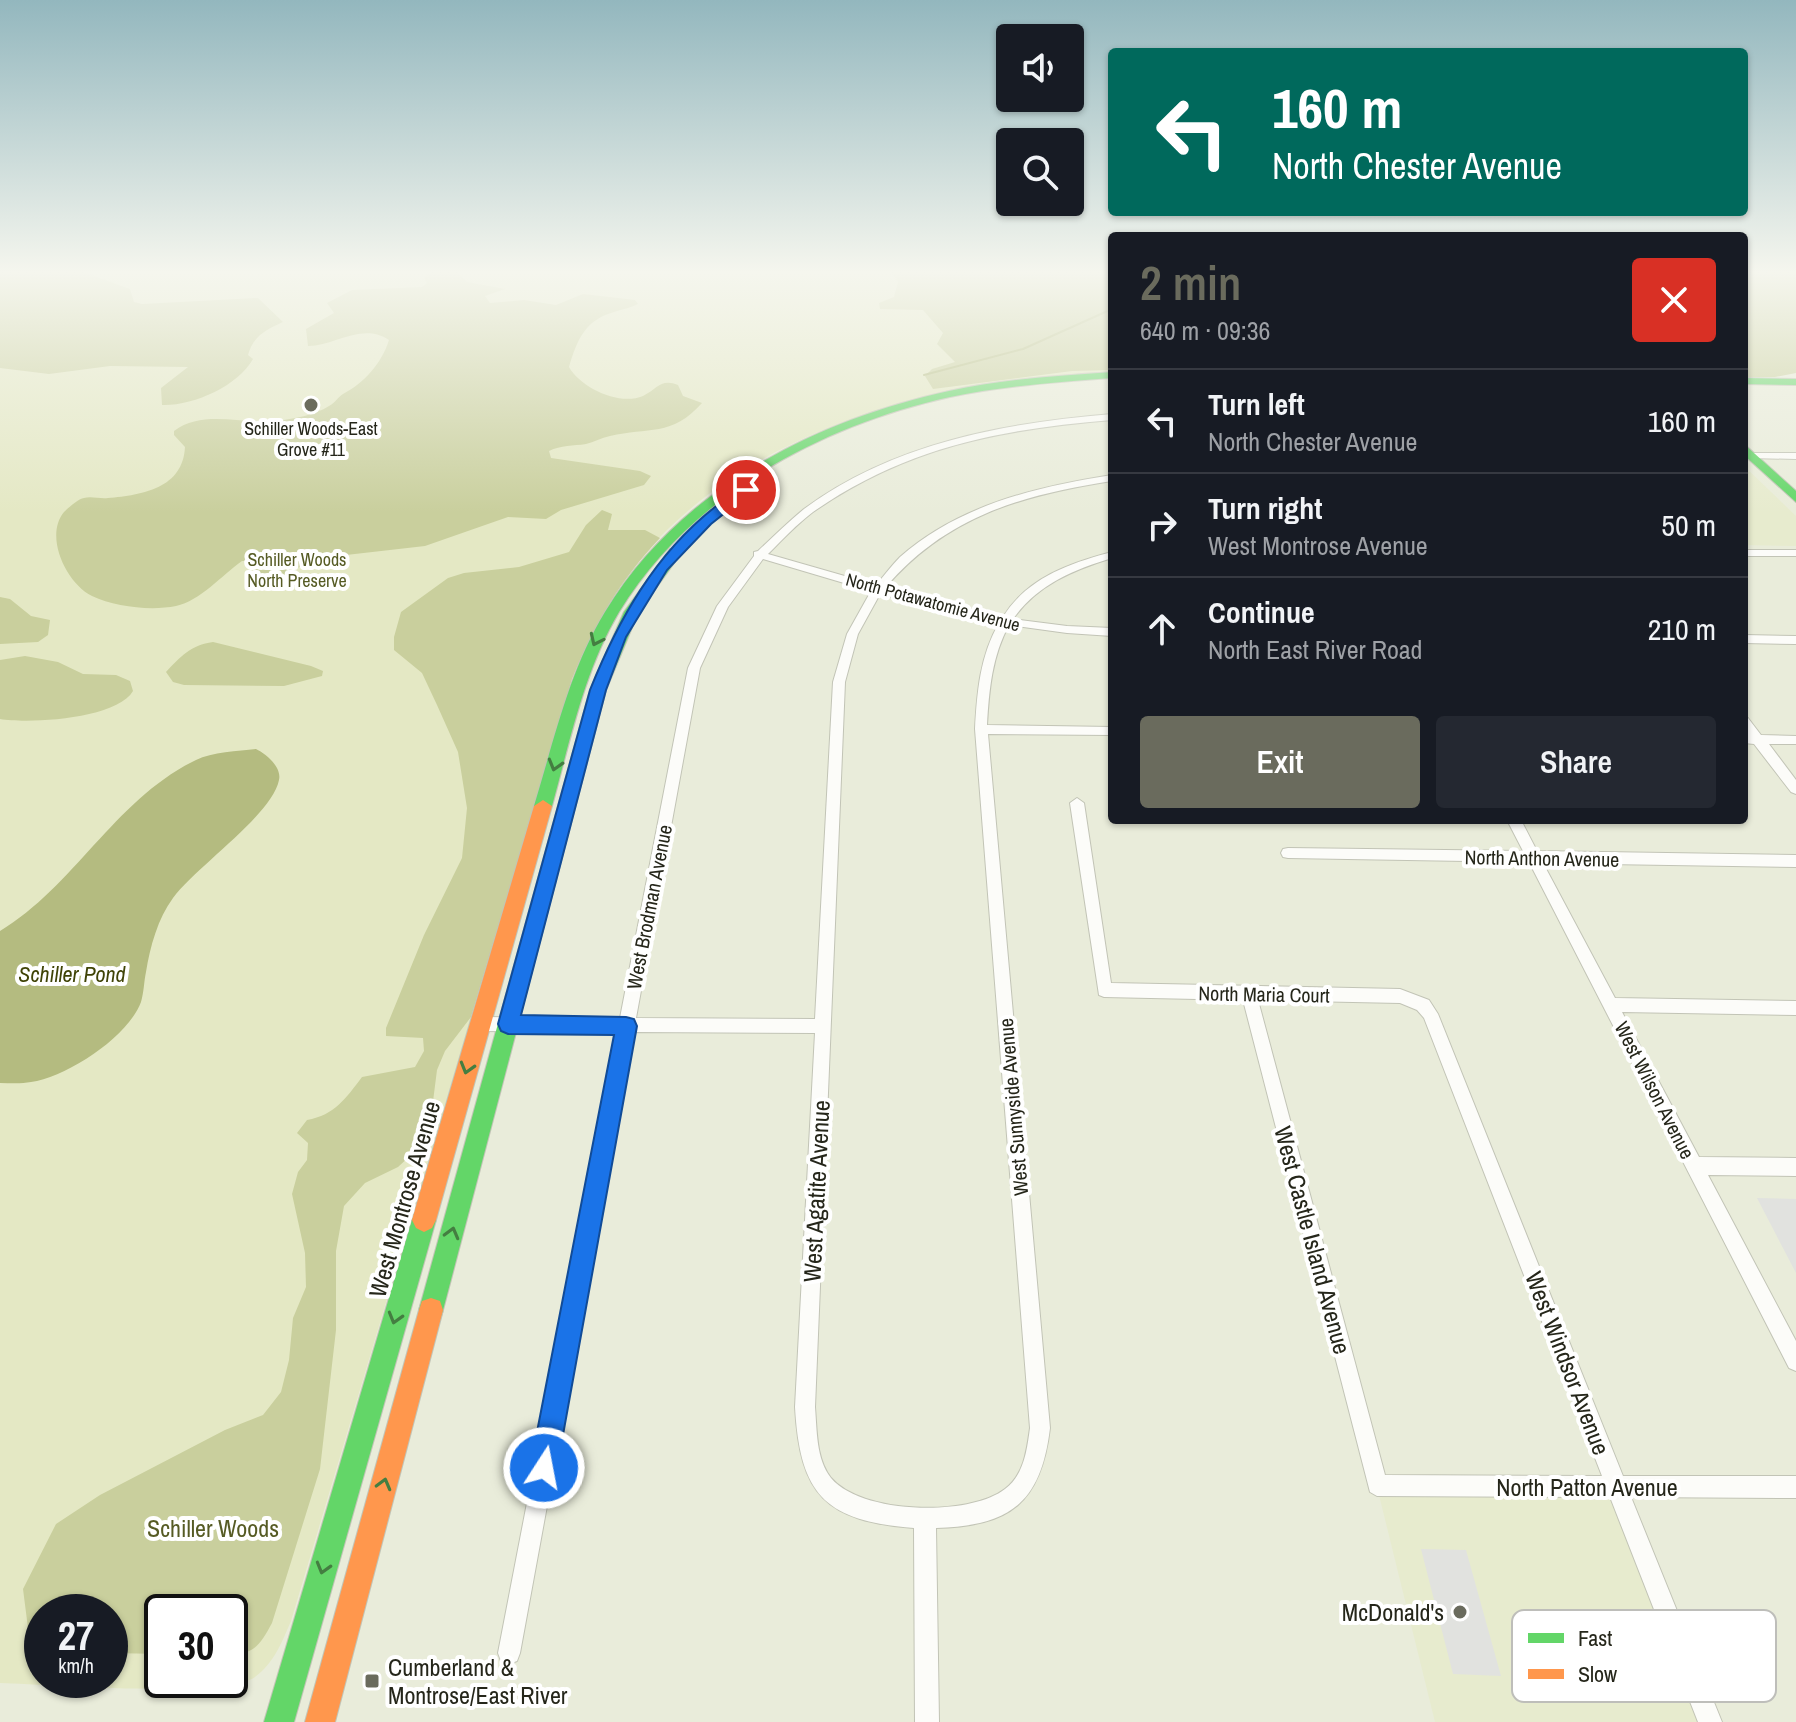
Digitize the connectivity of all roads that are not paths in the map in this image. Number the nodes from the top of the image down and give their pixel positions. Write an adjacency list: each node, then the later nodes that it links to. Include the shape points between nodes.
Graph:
1 (1108, 375): 35 (main road, West Montrose Avenue, one-way to 35, via 1016,383 869,416 778,456 696,511 650,558 600,632 577,690)
2 (1748, 381): 3 (main road)
3 (1796, 382)
4 (1108, 383): 36 (main road, via 1009,391 922,410 849,434 782,466 706,521 662,568 631,612 598,690)
5 (1748, 388): 6 (main road)
6 (1796, 389)
7 (1108, 417): 14 (street, West Brodman Avenue, via 998,429 912,455 831,494)
8 (1748, 452): 9 (street); 11 (main road)
9 (1796, 456)
10 (1108, 479): 16 (street, West Agatite Avenue, via 1032,493 959,521 921,545)
11 (1796, 498)
12 (1748, 553): 13 (street)
13 (1796, 553)
14 (758, 554): 16 (street, North Potawatomie Avenue); 37 (street, West Brodman Avenue, via 717,611 694,668)
15 (1108, 556): 17 (street, via 1043,582)
16 (877, 588): 17 (street, North Potawatomie Avenue); 38 (street, West Agatite Avenue, via 851,634 839,682)
17 (1004, 622): 18 (street, North Potawatomie Avenue); 21 (street, West Sunnyside Avenue, via 984,676)
18 (1108, 632)
19 (1748, 639): 20 (street)
20 (1796, 640)
21 (981, 729): 22 (street); 45 (street, West Sunnyside Avenue, via 1040,1428 1036,1457 1013,1496 994,1509)
22 (1108, 731)
23 (1751, 739): 24 (street); 25 (street)
24 (1796, 740)
25 (1796, 789)
26 (1077, 803): 31 (street, North Maria Court, via 1104,990)
27 (1516, 824): 29 (street, West Wilson Avenue)
28 (1288, 853): 29 (street, North Anthon Avenue)
29 (1534, 859): 30 (street, North Anthon Avenue); 33 (street, West Wilson Avenue)
30 (1796, 861)
31 (1249, 994): 32 (street, North Maria Court, via 1400,996); 42 (street, West Castle Island Avenue)
32 (1423, 1005): 43 (street, West Windsor Avenue, via 1439,1032)
33 (1611, 1005): 34 (street); 39 (street, West Wilson Avenue)
34 (1796, 1008)
35 (480, 1024): 36 (street); 49 (main road, West Montrose Avenue, one-way to 49)
36 (508, 1024): 37 (street); 50 (main road, one-way to 36)
37 (626, 1026): 38 (street); 47 (street, West Brodman Avenue)
38 (824, 1026): 45 (street, West Agatite Avenue, via 807,1448 817,1475 832,1494 857,1507)
39 (1694, 1166): 40 (street); 41 (street, West Wilson Avenue)
40 (1796, 1167)
41 (1796, 1361)
42 (1377, 1485): 43 (street, North Patton Avenue)
43 (1616, 1487): 44 (street, North Patton Avenue); 46 (street, West Windsor Avenue)
44 (1796, 1487)
45 (925, 1518): 51 (street)
46 (1665, 1610)
47 (509, 1653)
48 (1702, 1702): 52 (street, West Windsor Avenue)
49 (279, 1722)
50 (320, 1722)
51 (927, 1722)
52 (1710, 1722)

